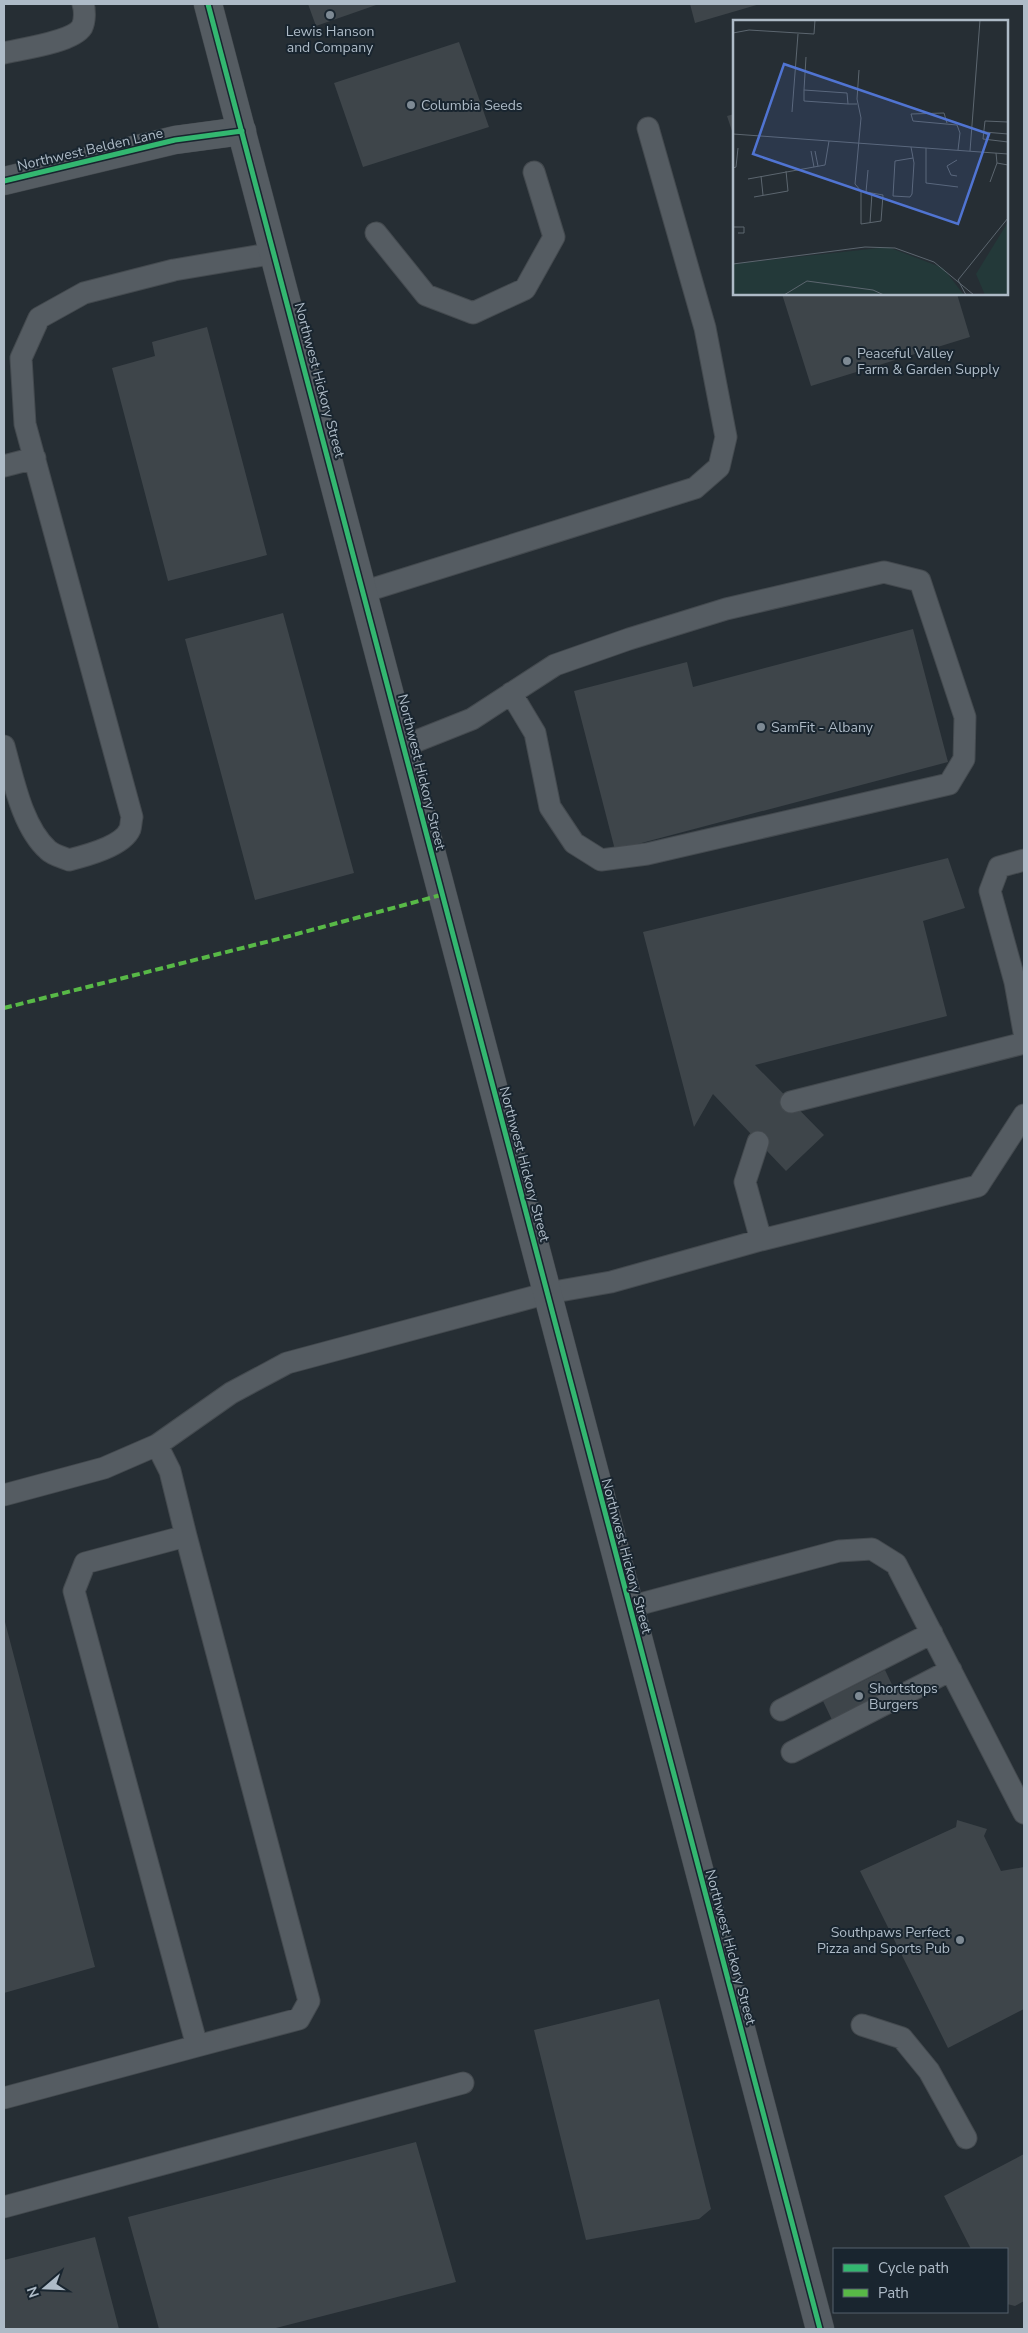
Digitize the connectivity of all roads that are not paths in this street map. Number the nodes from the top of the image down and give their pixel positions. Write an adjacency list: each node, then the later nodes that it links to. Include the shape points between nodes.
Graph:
1 (83, 4): 3 (lane, via 82,27 70,37)
2 (208, 4): 5 (street, Northwest Hickory Street)
3 (4, 53)
4 (648, 128): 12 (lane, via 705,328 726,437 719,467 695,488)
5 (242, 130): 7 (street, Northwest Belden Lane, via 175,140); 9 (street, Northwest Hickory Street)
6 (534, 172): 8 (lane, via 554,237 525,289 474,313 426,295)
7 (4, 180)
8 (376, 233)
9 (275, 253): 10 (lane, via 174,270 84,293 39,318 21,358 26,424); 12 (street, Northwest Hickory Street)
10 (35, 458): 11 (lane); 14 (lane, via 132,817 129,831 121,840 98,852 69,860 48,851 31,829)
11 (4, 466)
12 (363, 592): 15 (street, Northwest Hickory Street)
13 (511, 693): 13 (lane, via 555,664 629,638 726,609 884,572 920,581 965,717 964,759 949,784 647,854 602,860 574,843 550,808 535,733); 15 (lane, via 472,719)
14 (4, 746)
15 (404, 746): 24 (street, Northwest Hickory Street)
16 (1024, 860): 17 (lane, via 999,867 990,891)
17 (1019, 981): 18 (lane)
18 (1024, 1032)
19 (1024, 1043): 20 (lane)
20 (791, 1102)
21 (1024, 1115): 23 (lane, via 978,1186)
22 (758, 1142): 23 (lane, via 745,1182)
23 (760, 1240): 24 (lane, via 611,1282)
24 (548, 1293): 25 (lane, via 287,1363 231,1393); 28 (street, Northwest Hickory Street)
25 (157, 1445): 26 (lane, via 104,1468); 27 (lane, via 170,1471)
26 (4, 1495)
27 (186, 1536): 35 (lane, via 85,1563 74,1590); 35 (lane, via 309,2001 299,2019)
28 (629, 1607): 29 (lane, via 840,1551 872,1549 896,1564); 40 (street, Northwest Hickory Street)
29 (932, 1633): 30 (lane); 31 (lane)
30 (951, 1670): 32 (lane); 33 (lane)
31 (781, 1710)
32 (792, 1752)
33 (1024, 1813)
34 (862, 2025): 38 (lane, via 902,2038 929,2071)
35 (197, 2046): 37 (lane)
36 (463, 2083): 39 (lane)
37 (4, 2098)
38 (966, 2138)
39 (4, 2207)
40 (820, 2329)

